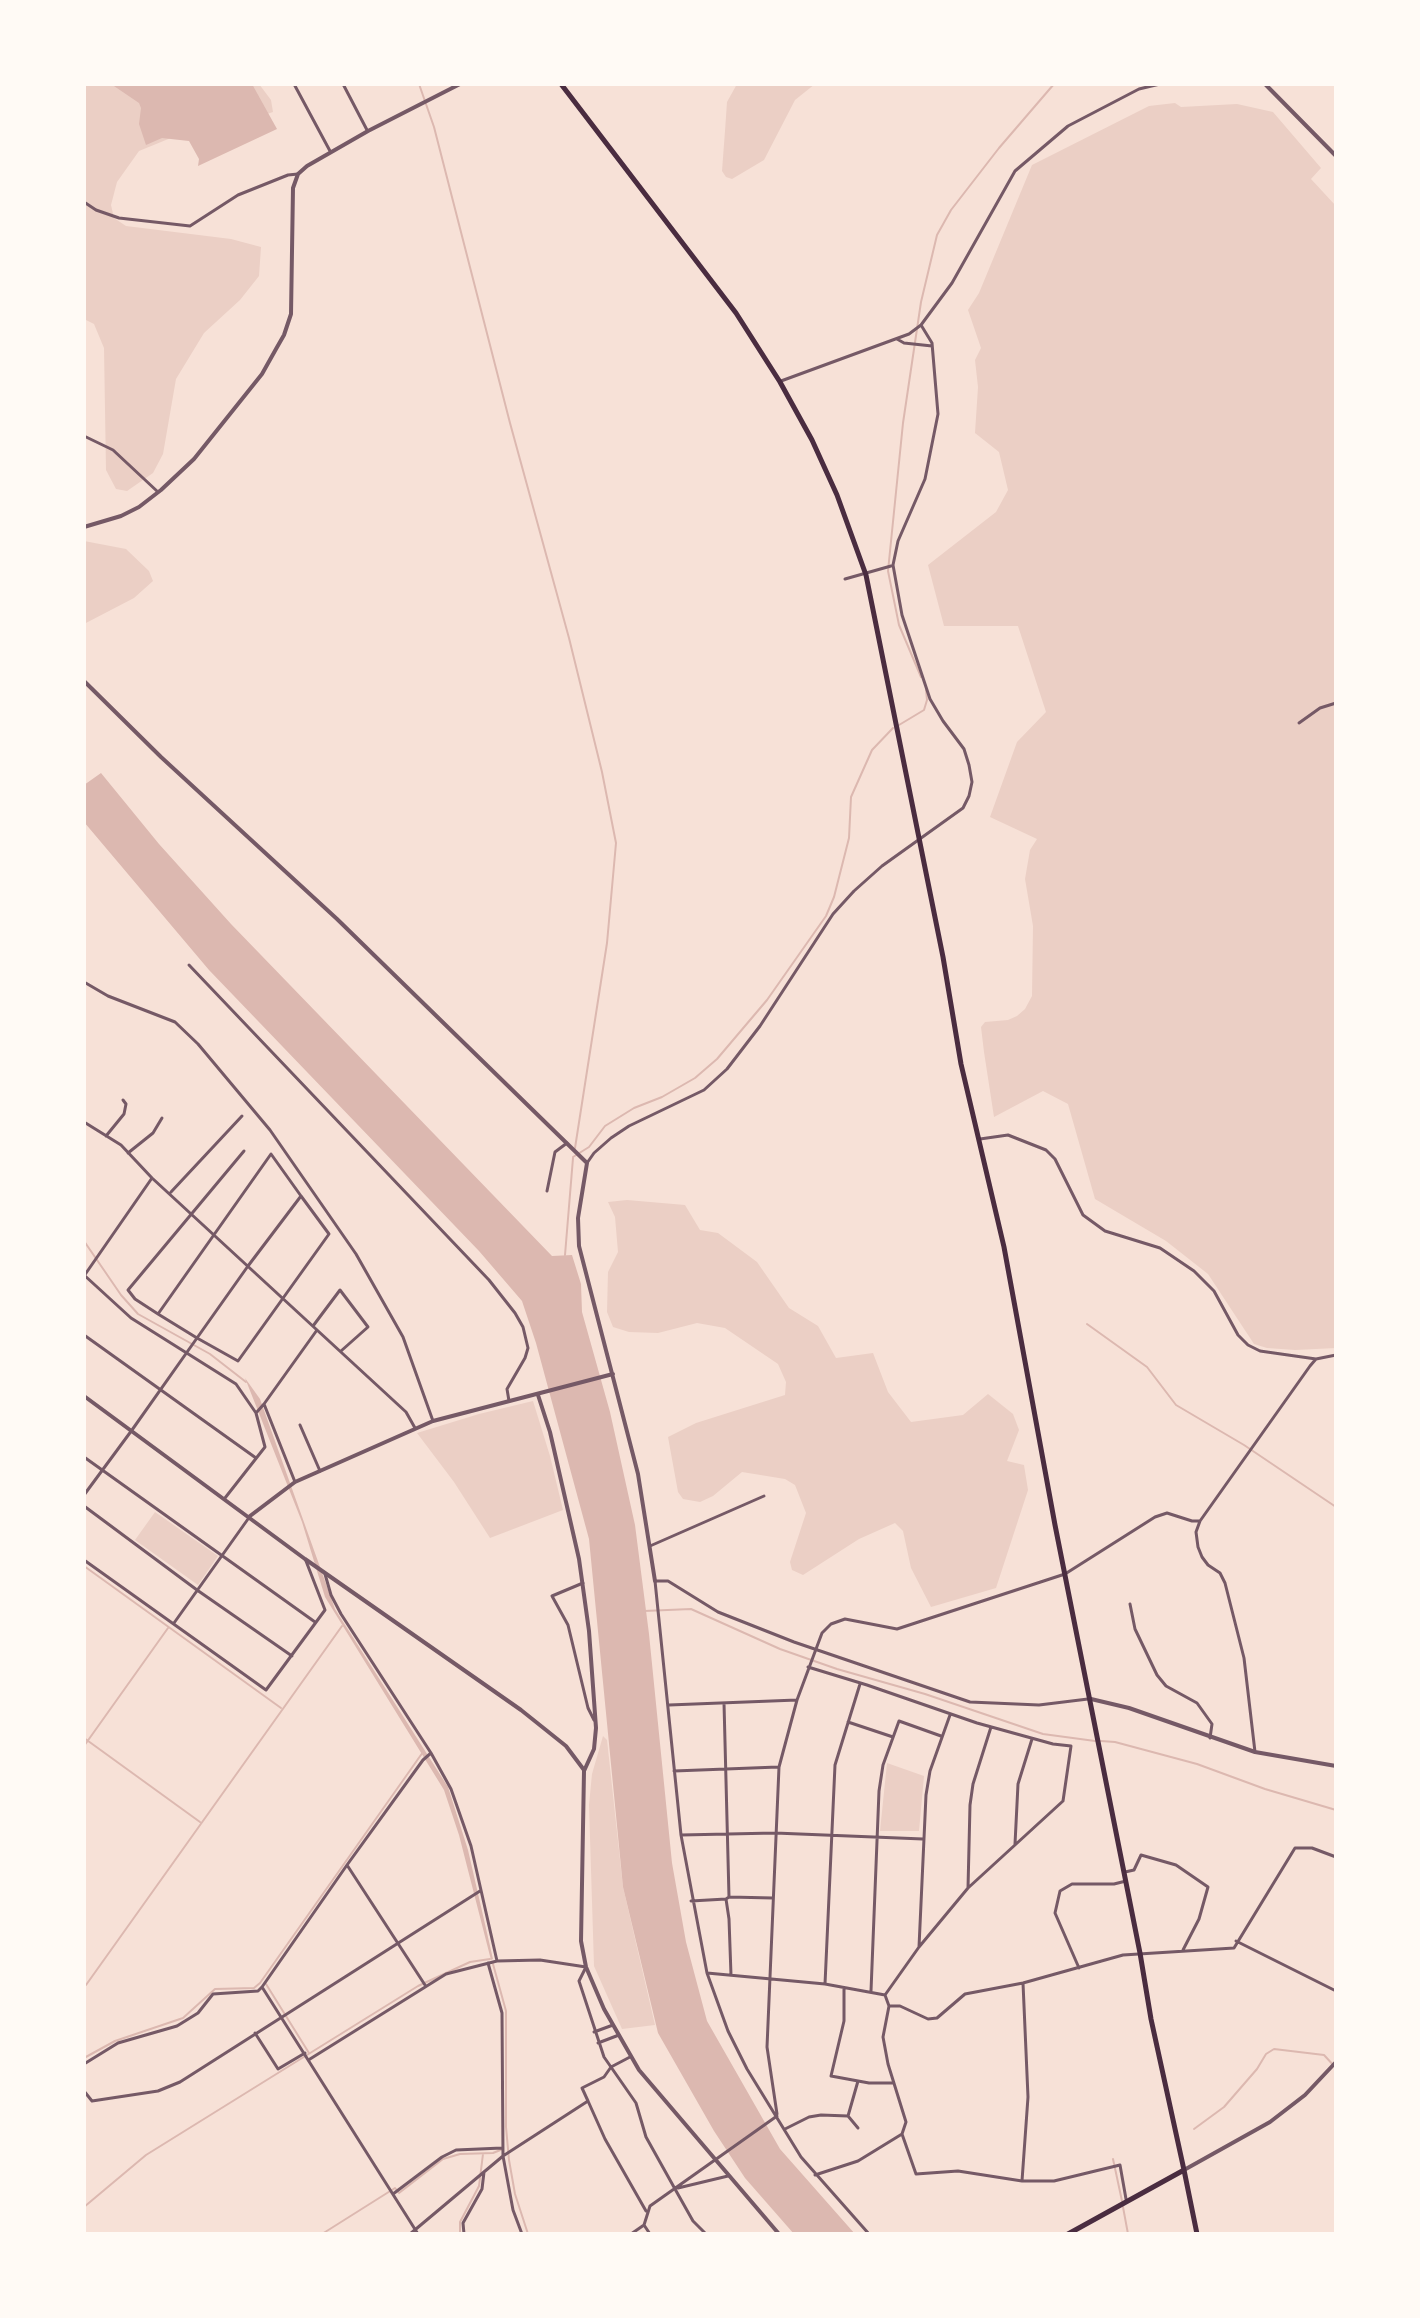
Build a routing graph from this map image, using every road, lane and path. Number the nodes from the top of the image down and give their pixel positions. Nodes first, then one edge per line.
1 (294, 84) edge
2 (343, 84) edge
3 (460, 84) edge
4 (561, 84) edge
5 (1160, 84) edge
6 (1265, 84) edge
7 (368, 131) junction
8 (330, 153) junction
9 (1336, 156) edge
10 (298, 174) junction
11 (84, 202) edge
12 (921, 325) junction
13 (897, 339) junction
14 (932, 346) junction
15 (780, 382) junction
16 (84, 436) edge
17 (158, 492) junction
18 (84, 527) edge
19 (893, 565) junction
20 (866, 575) junction
21 (845, 579) dead end
22 (84, 681) edge
23 (1336, 703) edge
24 (1299, 723) dead end
25 (920, 839) junction
26 (189, 965) dead end
27 (84, 982) edge
28 (123, 1100) dead end
29 (242, 1116) dead end
30 (162, 1118) dead end
31 (84, 1122) edge
32 (106, 1136) junction
33 (980, 1139) junction
34 (567, 1143) junction
35 (244, 1151) dead end
36 (128, 1153) junction
37 (587, 1163) junction
38 (152, 1178) junction
39 (547, 1191) dead end
40 (169, 1194) junction
41 (301, 1196) junction
42 (190, 1213) junction
43 (214, 1235) junction
44 (248, 1266) junction
45 (84, 1276) edge
46 (283, 1298) junction
47 (158, 1314) junction
48 (315, 1328) junction
49 (84, 1335) edge
50 (197, 1338) junction
51 (187, 1352) junction
52 (340, 1352) junction
53 (1336, 1355) edge
54 (1316, 1359) junction
55 (613, 1374) junction
56 (160, 1389) junction
57 (538, 1395) junction
58 (84, 1396) edge
59 (509, 1401) junction
60 (264, 1404) junction
61 (256, 1413) junction
62 (433, 1421) junction
63 (300, 1425) dead end
64 (415, 1429) junction
65 (132, 1430) junction
66 (84, 1457) edge
67 (256, 1458) junction
68 (103, 1470) junction
69 (320, 1471) junction
70 (295, 1482) junction
71 (84, 1495) edge
72 (764, 1496) dead end
73 (225, 1498) junction
74 (84, 1506) edge
75 (250, 1517) junction
76 (1200, 1521) junction
77 (649, 1547) junction
78 (222, 1556) junction
79 (305, 1559) junction
80 (84, 1560) edge
81 (323, 1570) junction
82 (1065, 1574) junction
83 (655, 1581) junction
84 (583, 1583) junction
85 (197, 1590) junction
86 (1130, 1604) dead end
87 (174, 1623) junction
88 (316, 1623) junction
89 (816, 1648) junction
90 (293, 1656) junction
91 (808, 1667) junction
92 (860, 1684) junction
93 (1091, 1699) junction
94 (797, 1700) junction
95 (724, 1703) junction
96 (668, 1705) junction
97 (950, 1715) junction
98 (848, 1722) junction
99 (595, 1723) junction
100 (991, 1726) junction
101 (941, 1736) junction
102 (893, 1737) junction
103 (1210, 1738) junction
104 (1032, 1739) junction
105 (1255, 1752) junction
106 (431, 1753) junction
107 (1336, 1766) edge
108 (779, 1767) junction
109 (726, 1768) junction
110 (584, 1771) junction
111 (674, 1771) junction
112 (775, 1833) junction
113 (727, 1834) junction
114 (681, 1835) junction
115 (831, 1835) junction
116 (878, 1838) junction
117 (923, 1839) junction
118 (1015, 1844) junction
119 (1336, 1857) edge
120 (347, 1865) junction
121 (1124, 1873) junction
122 (1126, 1881) junction
123 (968, 1888) junction
124 (480, 1891) junction
125 (727, 1898) junction
126 (773, 1898) junction
127 (691, 1901) junction
128 (1236, 1941) junction
129 (398, 1944) junction
130 (919, 1947) junction
131 (1183, 1950) junction
132 (1140, 1953) junction
133 (497, 1961) junction
134 (488, 1963) junction
135 (586, 1967) junction
136 (1079, 1968) junction
137 (707, 1973) junction
138 (731, 1976) junction
139 (770, 1980) junction
140 (1023, 1983) junction
141 (825, 1984) junction
142 (425, 1985) junction
143 (262, 1987) junction
144 (844, 1988) junction
145 (871, 1991) junction
146 (1336, 1991) edge
147 (885, 1995) junction
148 (889, 2006) junction
149 (282, 2016) junction
150 (613, 2025) junction
151 (594, 2032) junction
152 (255, 2033) junction
153 (619, 2035) junction
154 (598, 2043) junction
155 (305, 2053) junction
156 (631, 2057) junction
157 (310, 2059) junction
158 (1336, 2062) edge
159 (84, 2064) edge
160 (611, 2067) junction
161 (858, 2081) junction
162 (893, 2083) junction
163 (84, 2091) edge
164 (588, 2101) junction
165 (848, 2116) junction
166 (775, 2118) junction
167 (858, 2128) dead end
168 (785, 2129) junction
169 (902, 2134) junction
170 (502, 2148) junction
171 (503, 2156) junction
172 (714, 2161) junction
173 (1184, 2170) junction
174 (484, 2172) junction
175 (815, 2175) junction
176 (728, 2176) junction
177 (1022, 2181) junction
178 (675, 2189) junction
179 (393, 2194) junction
180 (1126, 2200) junction
181 (647, 2211) junction
182 (644, 2225) junction
183 (417, 2232) edge
184 (410, 2234) edge
185 (464, 2234) edge
186 (522, 2234) edge
187 (631, 2234) edge
188 (650, 2234) edge
189 (706, 2234) edge
190 (779, 2234) edge
191 (869, 2234) edge
192 (1068, 2234) edge
193 (1197, 2234) edge

1 - 8 street
2 - 7 street
3 - 7 street
4 - 15 main road
5 - 12 street
6 - 9 street
7 - 8 street
8 - 10 street
10 - 11 street
10 - 17 street
12 - 13 street
12 - 14 street
13 - 14 street
13 - 15 street
14 - 19 street
15 - 20 main road
16 - 17 street
17 - 18 street
19 - 20 street
19 - 25 street
20 - 21 street
20 - 25 main road
22 - 34 street
23 - 24 street
25 - 33 main road
25 - 37 street
26 - 59 street
27 - 62 street
28 - 32 street
29 - 40 street
30 - 36 street
31 - 32 street
32 - 36 street
33 - 54 street
33 - 82 main road
34 - 37 street
34 - 39 street
35 - 42 street
36 - 38 street
37 - 55 street
38 - 40 street
38 - 45 street
40 - 42 street
41 - 43 street
41 - 44 street
41 - 46 street
42 - 43 street
42 - 47 street
43 - 44 street
43 - 47 street
44 - 46 street
44 - 50 street
45 - 51 street
46 - 48 street
46 - 50 street
47 - 50 street
48 - 52 street
48 - 52 street
48 - 60 street
49 - 56 street
50 - 51 street
51 - 56 street
51 - 61 street
52 - 64 street
53 - 54 street
54 - 76 street
55 - 57 street
55 - 77 street
56 - 65 street
56 - 67 street
57 - 59 street
57 - 84 street
58 - 65 street
59 - 62 street
60 - 61 street
60 - 70 street
61 - 67 street
62 - 64 street
63 - 69 street
64 - 69 street
65 - 68 street
65 - 73 street
66 - 68 street
67 - 73 street
68 - 71 street
68 - 78 street
69 - 70 street
70 - 75 street
72 - 77 street
73 - 75 street
74 - 85 street
75 - 78 street
75 - 79 street
76 - 82 street
76 - 105 street
77 - 83 street
78 - 85 street
78 - 88 street
79 - 81 street
79 - 88 street
80 - 87 street
81 - 106 street
81 - 110 street
82 - 89 street
82 - 93 main road
83 - 89 street
83 - 96 street
84 - 99 street
84 - 99 street
85 - 87 street
85 - 90 street
86 - 103 street
87 - 90 street
88 - 90 street
89 - 91 street
89 - 93 street
91 - 92 street
91 - 94 street
92 - 97 street
92 - 98 street
93 - 103 street
93 - 121 main road
94 - 95 street
94 - 108 street
95 - 96 street
95 - 109 street
96 - 111 street
97 - 100 street
97 - 101 street
98 - 102 street
98 - 115 street
99 - 110 street
100 - 104 street
100 - 123 street
101 - 102 street
101 - 117 street
102 - 116 street
103 - 105 street
104 - 118 street
104 - 118 street
105 - 107 street
106 - 120 street
106 - 124 street
108 - 109 street
108 - 112 street
109 - 111 street
109 - 113 street
110 - 135 street
111 - 114 street
112 - 113 street
112 - 115 street
112 - 126 street
113 - 114 street
113 - 125 street
114 - 127 street
115 - 116 street
115 - 141 street
116 - 117 street
116 - 145 street
117 - 130 street
118 - 123 street
119 - 128 street
120 - 129 street
120 - 143 street
121 - 122 main road
121 - 131 street
122 - 132 main road
122 - 136 street
123 - 130 street
124 - 129 street
124 - 133 street
125 - 126 street
125 - 127 street
125 - 138 street
126 - 139 street
127 - 137 street
128 - 131 street
128 - 146 street
129 - 142 street
129 - 149 street
130 - 147 street
131 - 132 street
132 - 136 street
132 - 173 main road
133 - 134 street
133 - 135 street
134 - 142 street
134 - 170 street
135 - 150 street
135 - 151 street
136 - 140 street
137 - 138 street
137 - 166 street
138 - 139 street
139 - 141 street
139 - 166 street
140 - 148 street
140 - 177 street
141 - 144 street
142 - 157 street
143 - 149 street
143 - 159 street
144 - 145 street
144 - 161 street
145 - 147 street
147 - 148 street
148 - 162 street
149 - 152 street
149 - 155 street
150 - 151 street
150 - 153 street
151 - 154 street
152 - 155 street
152 - 163 street
153 - 154 street
153 - 156 street
154 - 160 street
155 - 157 street
156 - 160 street
156 - 172 street
157 - 179 street
158 - 173 street
160 - 164 street
160 - 178 street
161 - 162 street
161 - 165 street
162 - 169 street
164 - 171 street
164 - 181 street
165 - 167 street
165 - 168 street
166 - 168 street
166 - 172 street
168 - 175 street
169 - 175 street
169 - 177 street
170 - 171 street
170 - 179 street
171 - 174 street
171 - 186 street
172 - 176 street
172 - 178 street
173 - 180 main road
173 - 193 main road
174 - 183 street
174 - 185 street
175 - 191 street
176 - 178 street
176 - 190 street
177 - 180 street
178 - 181 street
178 - 189 street
179 - 183 street
180 - 192 main road
181 - 182 street
182 - 187 street
182 - 188 street
183 - 184 street

